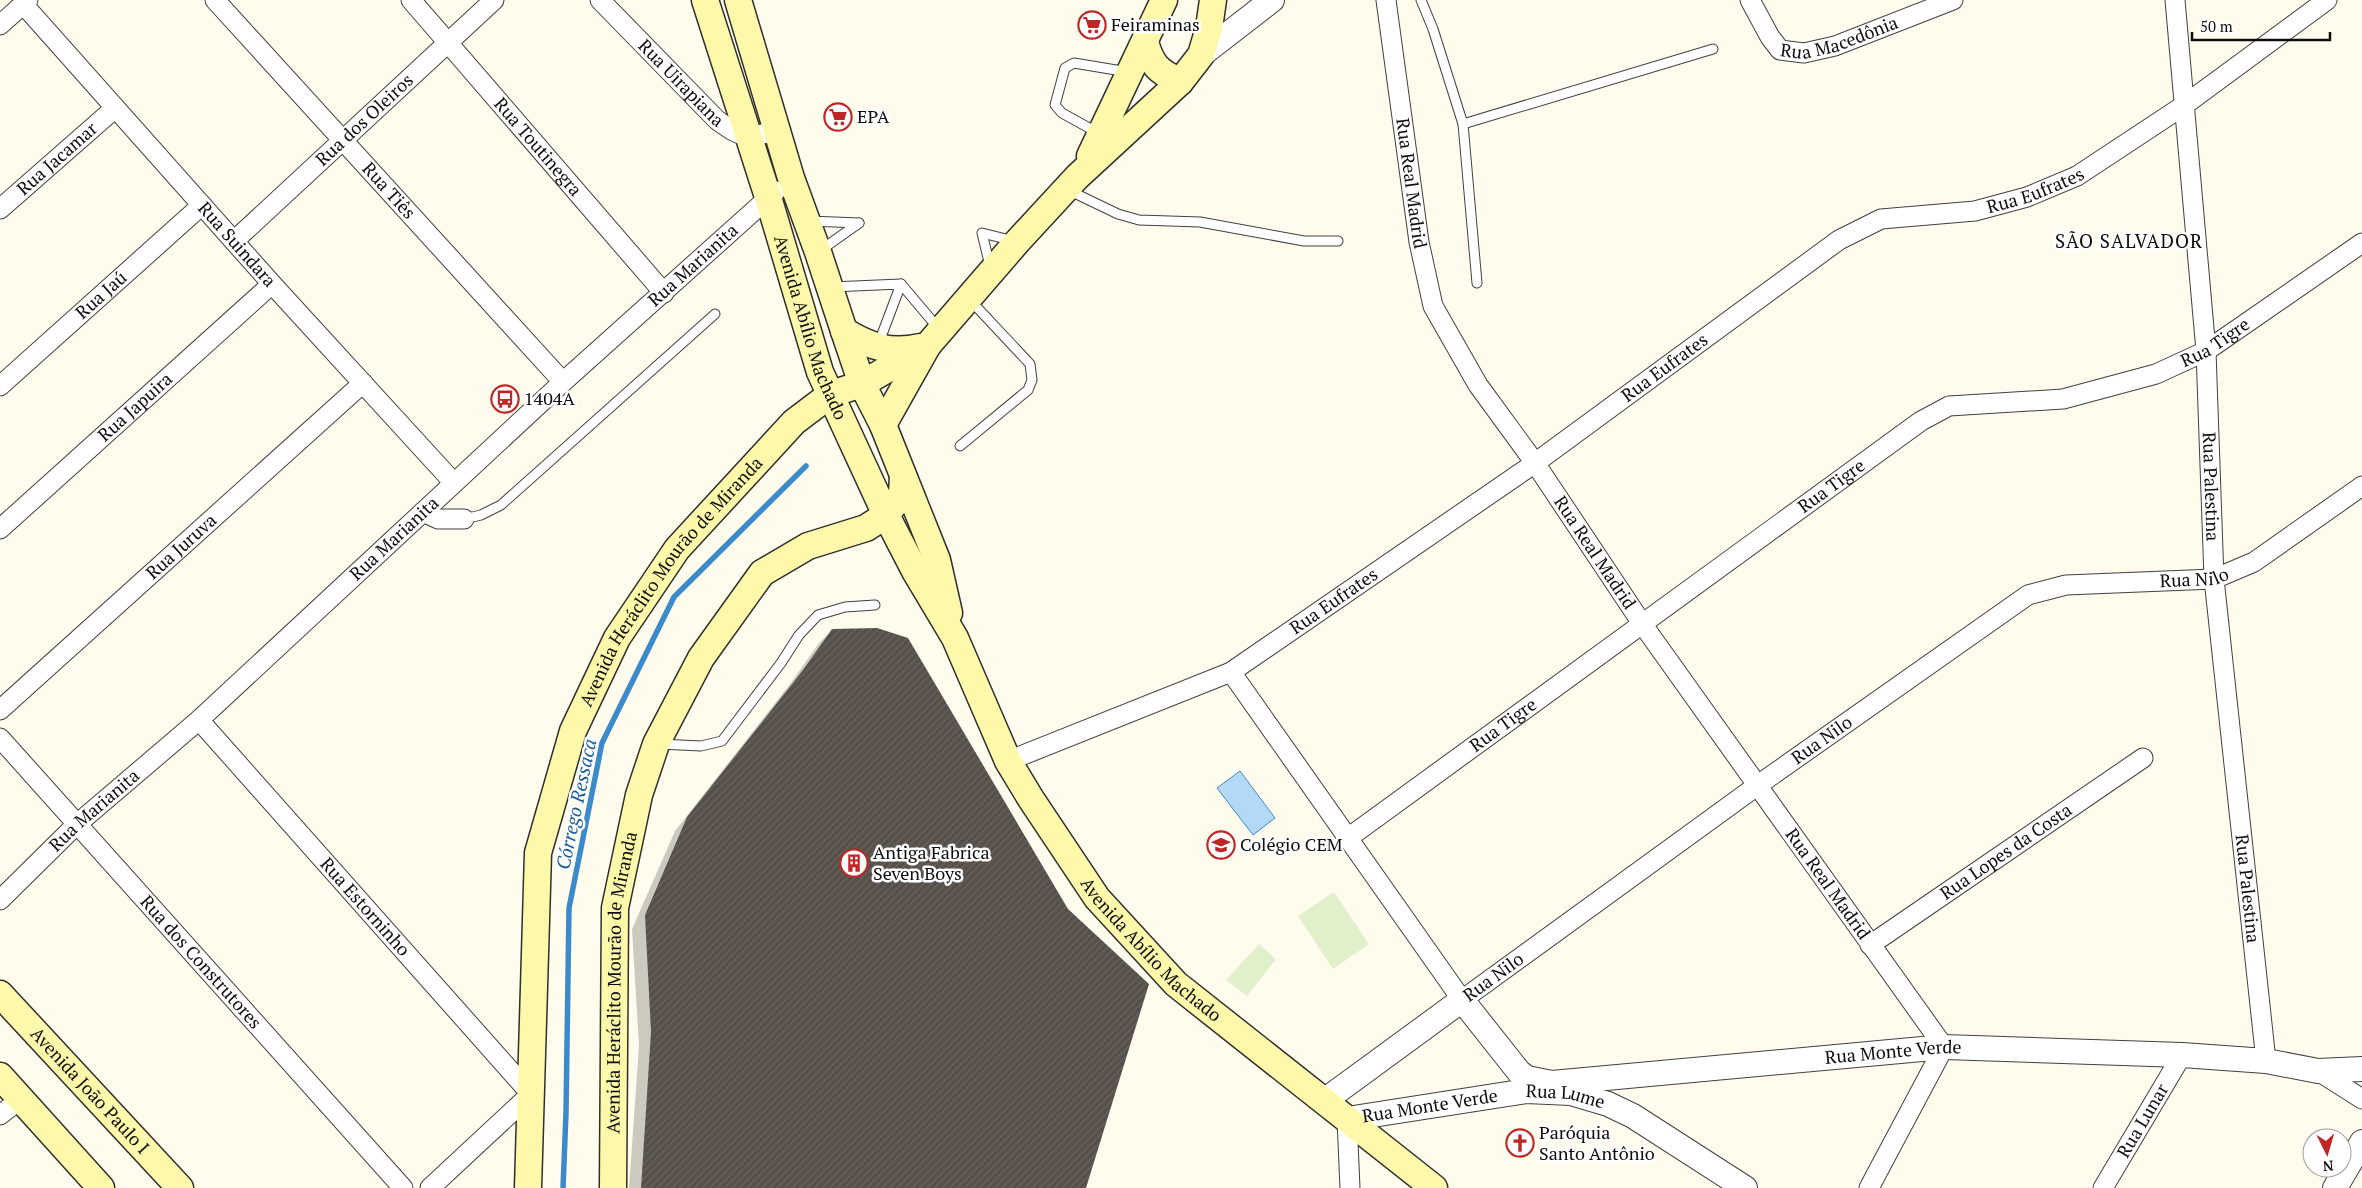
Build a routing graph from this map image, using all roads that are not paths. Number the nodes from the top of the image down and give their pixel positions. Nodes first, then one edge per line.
1 (215, 0) edge
2 (411, 0) edge
3 (494, 0) edge
4 (600, 0) edge
5 (705, 0) edge
6 (738, 0) edge
7 (1164, 0) edge
8 (1213, 0) edge
9 (1272, 0) edge
10 (1386, 0) edge
11 (1422, 0) edge
12 (1750, 0) edge
13 (1953, 0) edge
14 (2175, 0) edge
15 (2327, 0) edge
16 (26, 2) edge
17 (0, 25) edge
18 (448, 41) junction
19 (1145, 42) junction
20 (1713, 49) dead end
21 (1200, 55) junction
22 (1130, 72) junction
23 (1180, 82) junction
24 (2183, 106) junction
25 (114, 109) junction
26 (1463, 124) junction
27 (776, 131) junction
28 (1102, 135) junction
29 (749, 137) junction
30 (342, 139) junction
31 (791, 178) junction
32 (1074, 181) junction
33 (768, 198) junction
34 (202, 205) junction
35 (0, 209) edge
36 (807, 221) junction
37 (1338, 241) dead end
38 (234, 242) junction
39 (2362, 243) edge
40 (818, 252) junction
41 (1477, 283) dead end
42 (272, 284) junction
43 (901, 284) junction
44 (828, 287) junction
45 (664, 293) junction
46 (969, 298) junction
47 (715, 314) dead end
48 (844, 332) junction
49 (934, 338) junction
50 (877, 348) junction
51 (2206, 351) junction
52 (563, 382) junction
53 (363, 383) junction
54 (826, 383) junction
55 (862, 384) junction
56 (0, 386) edge
57 (883, 425) junction
58 (960, 446) dead end
59 (1534, 463) junction
60 (903, 476) junction
61 (454, 483) junction
62 (2362, 486) edge
63 (423, 512) junction
64 (886, 515) junction
65 (464, 519) joint
66 (0, 529) edge
67 (2214, 579) junction
68 (874, 605) dead end
69 (1643, 625) junction
70 (955, 638) junction
71 (1232, 672) junction
72 (0, 710) edge
73 (198, 720) junction
74 (0, 738) edge
75 (656, 744) junction
76 (2143, 758) dead end
77 (1008, 761) junction
78 (1758, 785) junction
79 (76, 825) junction
80 (1348, 838) junction
81 (0, 900) edge
82 (1870, 945) junction
83 (0, 994) edge
84 (1462, 1000) junction
85 (1944, 1047) junction
86 (2182, 1055) junction
87 (2266, 1061) junction
88 (2362, 1069) edge
89 (2318, 1071) junction
90 (0, 1076) edge
91 (531, 1094) junction
92 (1512, 1094) joint
93 (22, 1098) junction
94 (2362, 1099) edge
95 (1324, 1101) junction
96 (0, 1116) edge
97 (1347, 1119) junction
98 (2362, 1142) edge
99 (102, 1188) edge
100 (180, 1188) edge
101 (403, 1188) edge
102 (430, 1188) edge
103 (528, 1188) edge
104 (613, 1188) edge
105 (1350, 1188) edge
106 (1434, 1188) edge
107 (1745, 1188) edge
108 (1869, 1188) edge
109 (2103, 1188) edge
110 (2335, 1188) edge

1 - 30 street, Rua Tiês
2 - 18 street, Rua Toutinegra
3 - 18 street, Rua dos Oleiros
4 - 29 street, Rua Uirapiana
5 - 29 main road, Avenida Abílio Machado
6 - 27 main road, Avenida Abílio Machado
7 - 19 main road
8 - 21 main road
9 - 21 street
10 - 59 street, Rua Real Madrid
11 - 26 lane
12 - 13 street, Rua Macedônia
14 - 24 street, Rua Palestina
15 - 24 street, Rua Eufrates
16 - 17 street
16 - 25 street, Rua Suindara
18 - 30 street, Rua dos Oleiros
18 - 45 street, Rua Toutinegra
19 - 22 main road
19 - 23 main road
20 - 26 lane
21 - 23 main road
22 - 28 main road
22 - 28 lane
23 - 32 main road
24 - 51 street, Rua Palestina
24 - 59 street, Rua Eufrates
25 - 34 street, Rua Suindara
25 - 35 street, Rua Jacamar
26 - 41 lane
27 - 29 street
27 - 31 main road, Avenida Abílio Machado
28 - 32 main road
29 - 33 main road, Avenida Abílio Machado
30 - 38 street, Rua dos Oleiros
30 - 52 street, Rua Tiês
31 - 33 street, Rua Marianita
31 - 36 main road, Avenida Abílio Machado
32 - 37 lane
32 - 46 main road
33 - 45 street, Rua Marianita
33 - 54 main road, Avenida Abílio Machado
34 - 38 street, Rua Suindara
34 - 56 street, Rua Jaú
36 - 40 main road, Avenida Abílio Machado
36 - 40 lane
38 - 42 street, Rua Suindara
39 - 51 street, Rua Tigre
40 - 44 main road, Avenida Abílio Machado
42 - 53 street, Rua Suindara
42 - 66 street, Rua Japuira
43 - 44 lane
43 - 49 lane
43 - 50 lane
44 - 48 main road, Avenida Abílio Machado
45 - 52 street, Rua Marianita
46 - 49 main road
46 - 58 lane
47 - 65 lane
48 - 50 main road
48 - 55 main road, Avenida Abílio Machado
49 - 50 main road
49 - 55 main road, Avenida Heráclito Mourão de Miranda
49 - 57 main road
51 - 67 street, Rua Palestina
51 - 69 street, Rua Tigre
52 - 61 street, Rua Marianita
53 - 61 street, Rua Suindara
53 - 72 street, Rua Juruva
54 - 55 main road, Avenida Heráclito Mourão de Miranda
54 - 64 main road, Avenida Abílio Machado
54 - 91 main road, Avenida Heráclito Mourão de Miranda
55 - 57 main road, Avenida Abílio Machado
57 - 60 main road, Avenida Abílio Machado
59 - 69 street, Rua Real Madrid
59 - 71 street, Rua Eufrates
60 - 64 main road, Avenida Heráclito Mourão de Miranda
60 - 70 main road, Avenida Abílio Machado
61 - 63 street, Rua Marianita
62 - 67 street, Rua Nilo
63 - 65 street
63 - 73 street, Rua Marianita
64 - 70 main road, Avenida Abílio Machado
64 - 75 main road, Avenida Heráclito Mourão de Miranda
67 - 78 street, Rua Nilo
67 - 87 street, Rua Palestina
68 - 75 lane
69 - 78 street, Rua Real Madrid
69 - 80 street, Rua Tigre
70 - 77 main road, Avenida Abílio Machado
71 - 77 street, Rua Eufrates
71 - 80 street
73 - 79 street, Rua Marianita
73 - 91 street, Rua Estorninho
74 - 79 street, Rua dos Construtores
75 - 104 main road, Avenida Heráclito Mourão de Miranda
76 - 82 street, Rua Lopes da Costa
77 - 95 main road, Avenida Abílio Machado
78 - 82 street, Rua Real Madrid
78 - 84 street, Rua Nilo
79 - 81 street, Rua Marianita
79 - 101 street, Rua dos Construtores
80 - 84 street
82 - 85 street, Rua Real Madrid
83 - 100 main road, Avenida João Paulo I
84 - 85 street, Rua Monte Verde
84 - 95 street, Rua Nilo
85 - 86 street, Rua Monte Verde
85 - 108 street
86 - 87 street, Rua Monte Verde
86 - 109 street, Rua Lunar
87 - 89 street, Rua Monte Verde
88 - 89 street, Rua Monte Verde
89 - 94 street
90 - 93 main road
91 - 102 street
91 - 103 main road, Avenida Heráclito Mourão de Miranda
92 - 97 street, Rua Monte Verde
92 - 107 street, Rua Lume
93 - 96 street
93 - 99 main road
95 - 97 main road, Avenida Abílio Machado
97 - 105 street
97 - 106 main road, Avenida Abílio Machado
98 - 110 street

